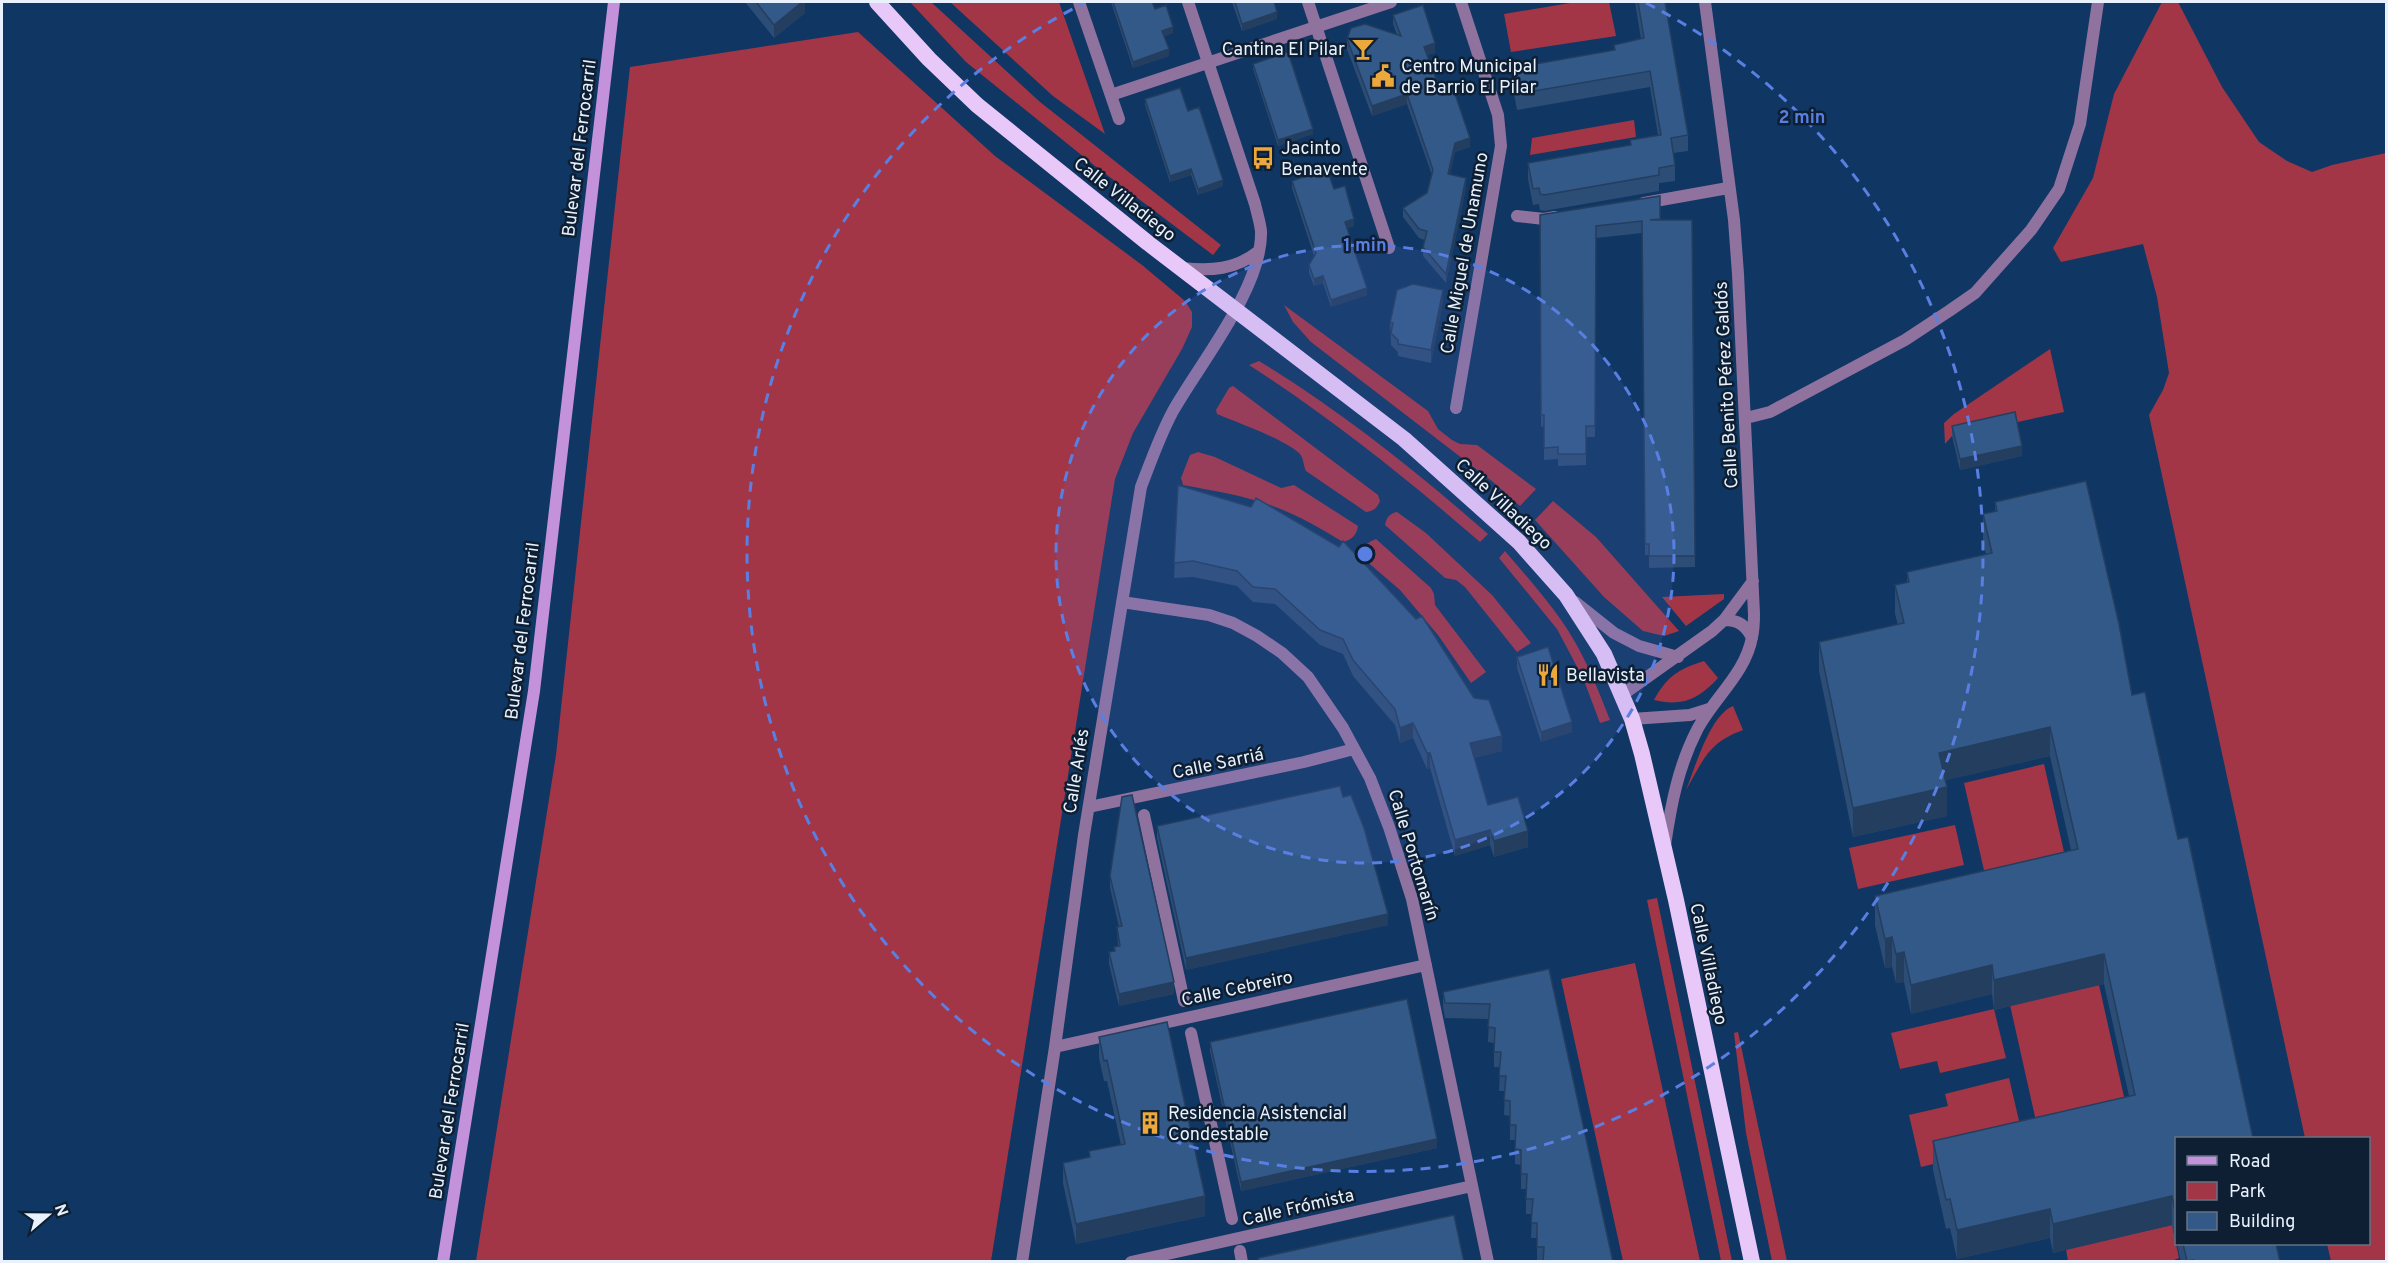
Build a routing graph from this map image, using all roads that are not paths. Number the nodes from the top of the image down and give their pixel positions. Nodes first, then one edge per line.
1 (614, 2) edge
2 (877, 2) edge
3 (1079, 2) edge
4 (1188, 2) edge
5 (1308, 2) edge
6 (1391, 2) edge
7 (1461, 2) edge
8 (1705, 2) edge
9 (2098, 2) edge
10 (1316, 26) junction
11 (1208, 63) junction
12 (1110, 95) junction
13 (1119, 119) dead end
14 (1728, 188) junction
15 (1635, 204) edge
16 (1517, 216) dead end
17 (1566, 216) edge
18 (1389, 248) dead end
19 (1259, 251) junction
20 (1182, 268) junction
21 (1236, 308) junction
22 (1456, 408) dead end
23 (1746, 418) junction
24 (1753, 581) junction
25 (1566, 595) junction
26 (1122, 602) junction
27 (1724, 620) junction
28 (1752, 638) junction
29 (1678, 657) junction
30 (1622, 695) junction
31 (1709, 710) junction
32 (1632, 719) junction
33 (1354, 749) junction
34 (1089, 807) junction
35 (1144, 815) dead end
36 (1664, 852) junction
37 (1426, 965) junction
38 (1184, 1001) dead end
39 (1191, 1034) dead end
40 (1055, 1047) junction
41 (1472, 1186) junction
42 (1232, 1219) dead end
43 (443, 1262) edge
44 (1022, 1262) edge
45 (1131, 1262) edge
46 (1488, 1262) edge
47 (1752, 1262) edge

1 - 43 main road, Bulevar del Ferrocarril
2 - 20 highway, Calle Villadiego
3 - 12 street
4 - 11 street, Calle Arlés
5 - 10 street
6 - 10 street
7 - 22 street, Calle Miguel de Unamuno
8 - 14 street, Calle Benito Pérez Galdós
9 - 23 street
10 - 11 street
10 - 18 street
11 - 12 street
11 - 19 street, Calle Arlés
12 - 13 street
14 - 15 street
14 - 23 street, Calle Benito Pérez Galdós
16 - 17 street
19 - 20 street
19 - 21 street, Calle Arlés
20 - 21 highway, Calle Villadiego
21 - 25 highway, Calle Villadiego
21 - 26 street, Calle Arlés
23 - 24 street, Calle Benito Pérez Galdós
24 - 27 street
24 - 28 street, Calle Benito Pérez Galdós
25 - 29 street
25 - 30 highway, Calle Villadiego
26 - 33 street, Calle Portomarín
26 - 34 street, Calle Arlés
27 - 28 street
27 - 29 street
28 - 31 street, Calle Benito Pérez Galdós
29 - 30 street
30 - 32 highway, Calle Villadiego
31 - 32 street
31 - 36 street, Calle Benito Pérez Galdós
32 - 36 highway, Calle Villadiego
33 - 34 street, Calle Sarriá
33 - 37 street, Calle Portomarín
34 - 40 street, Calle Arlés
35 - 38 street
36 - 47 highway, Calle Villadiego
37 - 40 street, Calle Cebreiro
37 - 41 street, Calle Portomarín
39 - 42 street
40 - 44 street, Calle Arlés
41 - 45 street, Calle Frómista
41 - 46 street, Calle Portomarín

